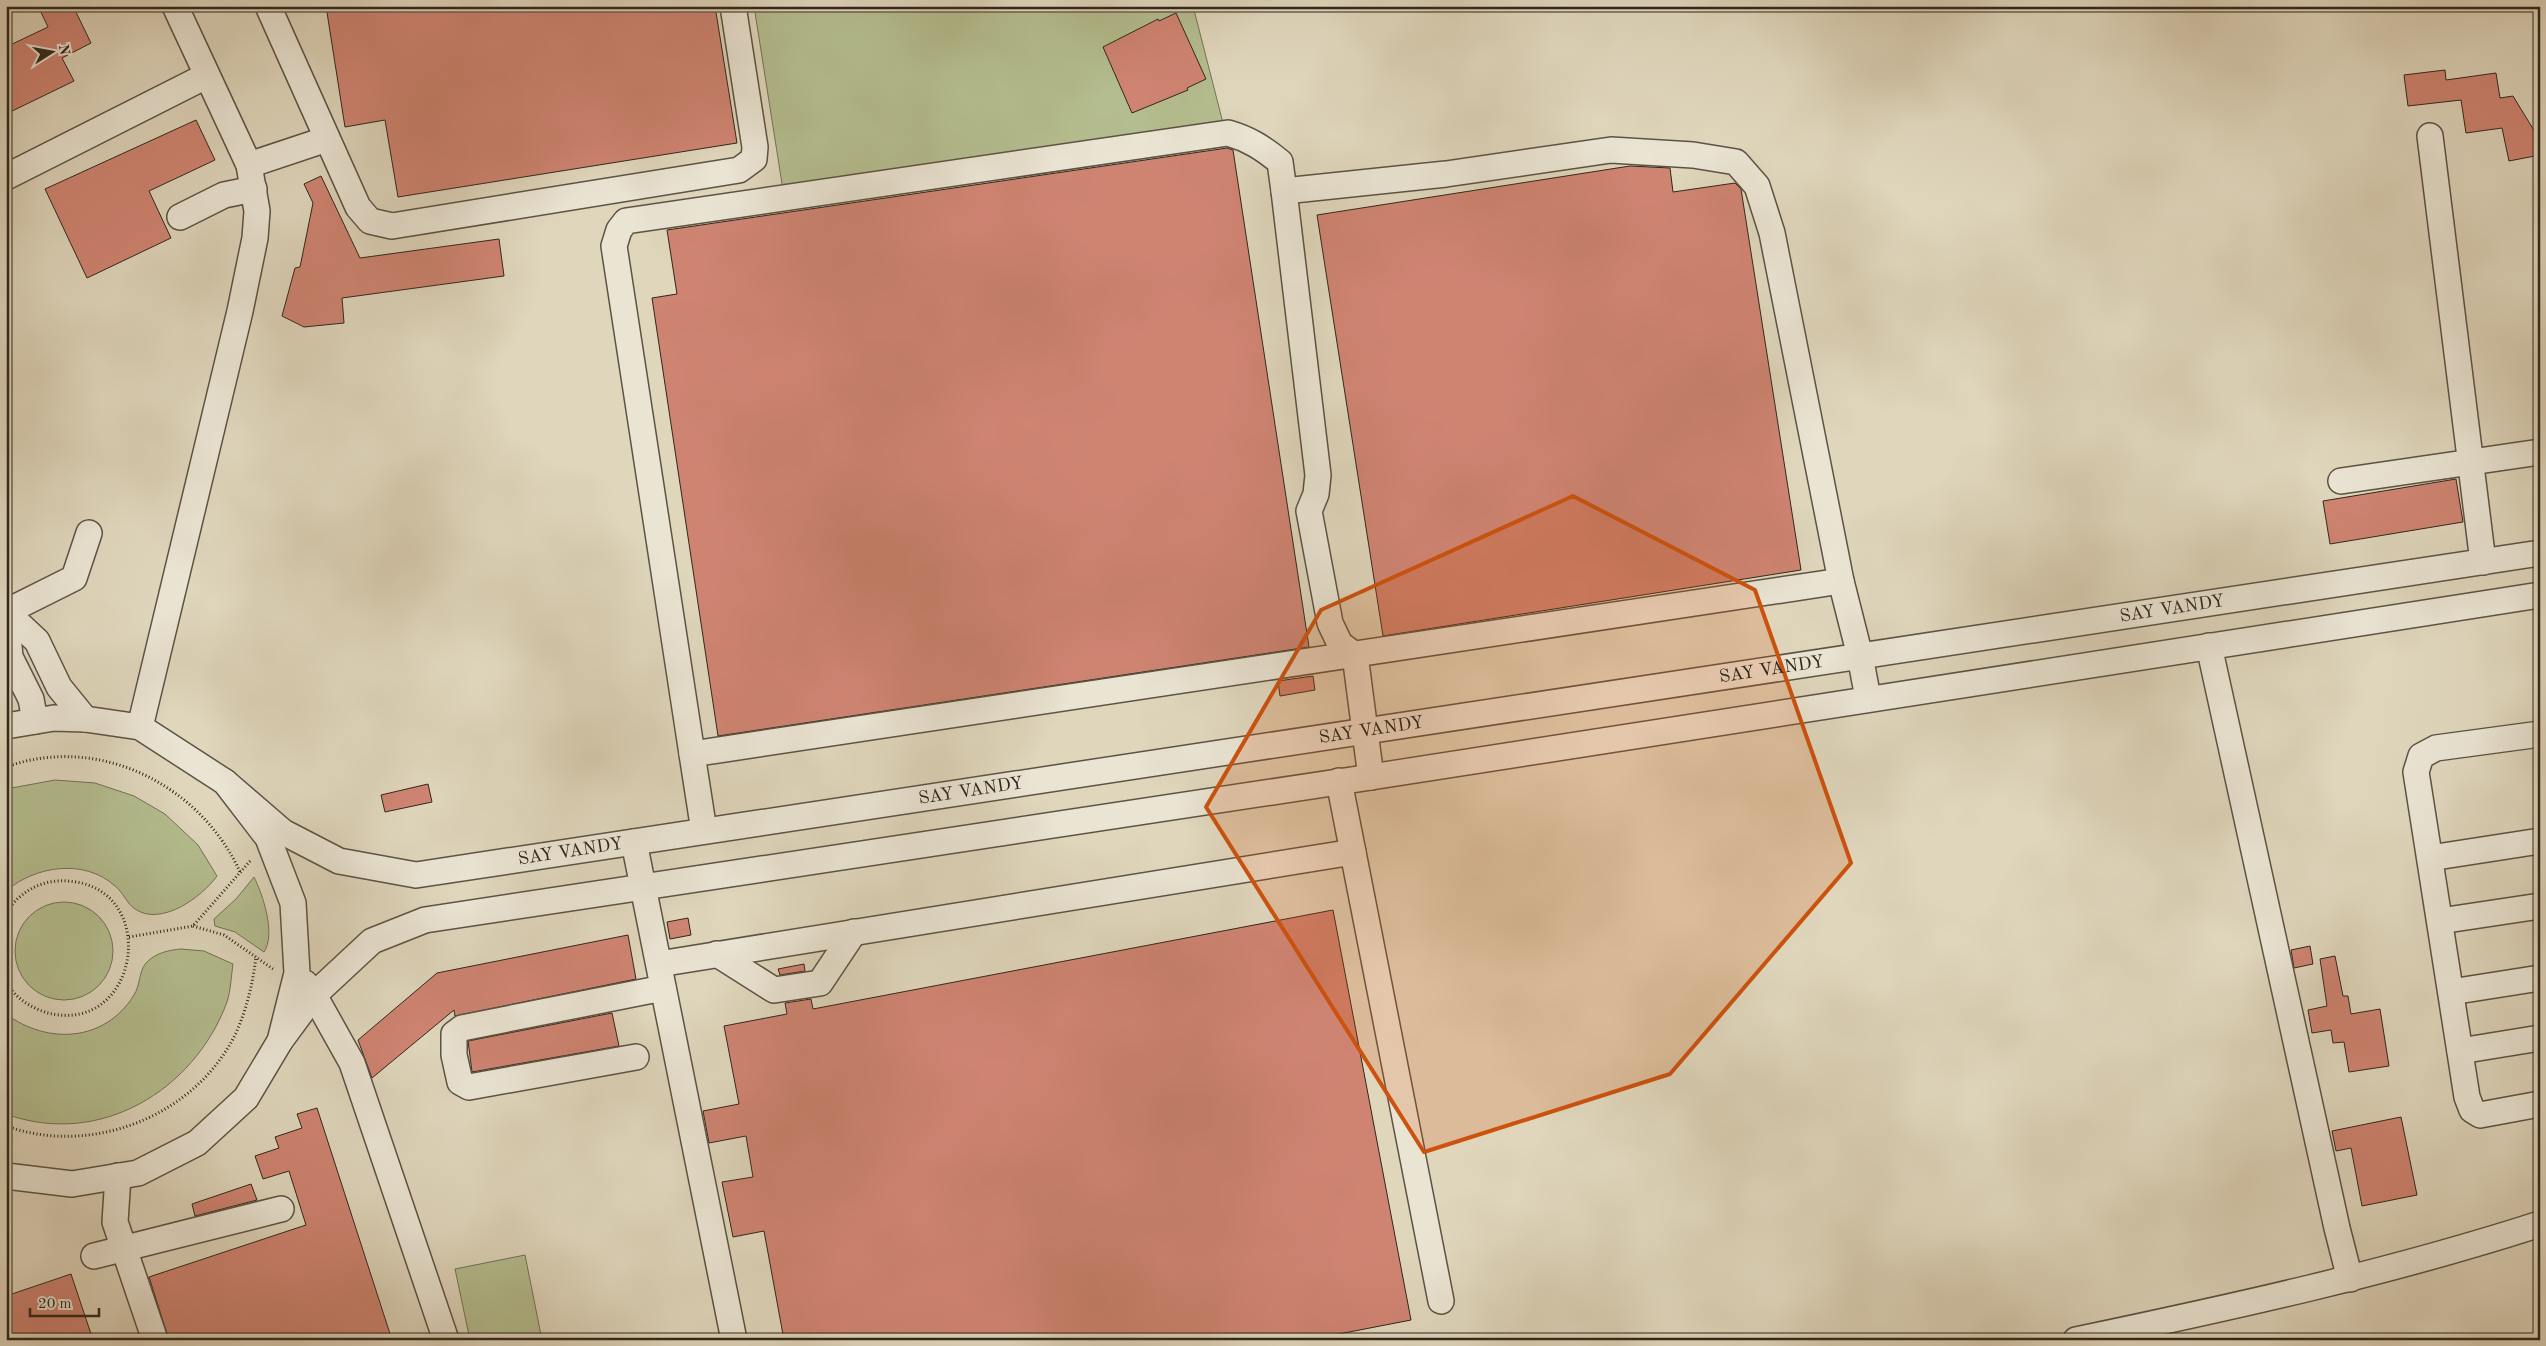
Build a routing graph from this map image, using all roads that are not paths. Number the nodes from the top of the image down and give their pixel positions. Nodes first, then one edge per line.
1 (175, 6) edge
2 (268, 6) edge
3 (733, 6) edge
4 (206, 76) junction
5 (2430, 136) dead end
6 (327, 139) junction
7 (6, 177) edge
8 (252, 177) junction
9 (1284, 191) junction
10 (180, 218) dead end
11 (2540, 452) edge
12 (2471, 462) junction
13 (2341, 481) dead end
14 (89, 533) dead end
15 (2540, 553) edge
16 (2483, 562) junction
17 (1841, 581) junction
18 (2540, 595) edge
19 (6, 613) edge
20 (2209, 646) junction
21 (1354, 655) junction
22 (1860, 656) junction
23 (1868, 698) junction
24 (84, 719) junction
25 (35, 721) junction
26 (6, 726) edge
27 (140, 727) junction
28 (1365, 730) junction
29 (2540, 734) edge
30 (692, 754) junction
31 (1371, 777) junction
32 (1339, 781) junction
33 (225, 782) junction
34 (704, 831) junction
35 (2540, 841) edge
36 (634, 842) junction
37 (1353, 852) junction
38 (2430, 858) junction
39 (642, 886) junction
40 (2540, 906) edge
41 (2440, 921) junction
42 (854, 932) junction
43 (717, 954) junction
44 (658, 964) junction
45 (2540, 978) edge
46 (301, 984) junction
47 (663, 988) junction
48 (2451, 992) junction
49 (2540, 1038) edge
50 (2460, 1051) junction
51 (636, 1057) dead end
52 (2540, 1104) edge
53 (6, 1176) edge
54 (118, 1176) junction
55 (281, 1210) dead end
56 (2540, 1224) edge
57 (124, 1247) junction
58 (94, 1256) dead end
59 (2350, 1279) junction
60 (1442, 1301) dead end
61 (155, 1340) edge
62 (446, 1340) edge
63 (734, 1340) edge
64 (2076, 1340) edge

1 - 4 street
2 - 6 street
3 - 6 street
4 - 7 street
4 - 8 street
5 - 12 street
6 - 8 street
8 - 10 street
8 - 27 street
9 - 17 street
9 - 21 street
9 - 30 street
11 - 12 street
12 - 13 street
12 - 16 street
14 - 19 street
15 - 16 street, SAY VANDY
16 - 22 street, SAY VANDY
17 - 21 street
17 - 22 street
18 - 20 street
19 - 24 street
19 - 25 street
20 - 23 street
20 - 59 street
21 - 28 street
21 - 30 street
22 - 23 street
22 - 28 street, SAY VANDY
23 - 31 street
24 - 25 street
24 - 27 street
25 - 26 street
27 - 33 street
28 - 31 street
28 - 34 street, SAY VANDY
29 - 38 street
30 - 34 street
31 - 32 street
32 - 37 street
32 - 39 street
33 - 36 street, SAY VANDY
33 - 46 street
34 - 36 street, SAY VANDY
35 - 38 street
36 - 39 street
37 - 42 street
37 - 60 street
38 - 41 street
39 - 44 street
39 - 46 street
40 - 41 street
41 - 48 street
42 - 43 street
42 - 43 street
43 - 44 street
44 - 47 street
45 - 48 street
46 - 54 street
46 - 62 street
47 - 51 street
47 - 63 street
48 - 50 street
49 - 50 street
50 - 52 street
53 - 54 street
54 - 57 street
55 - 57 street
56 - 59 street
57 - 58 street
57 - 61 street
59 - 64 street

